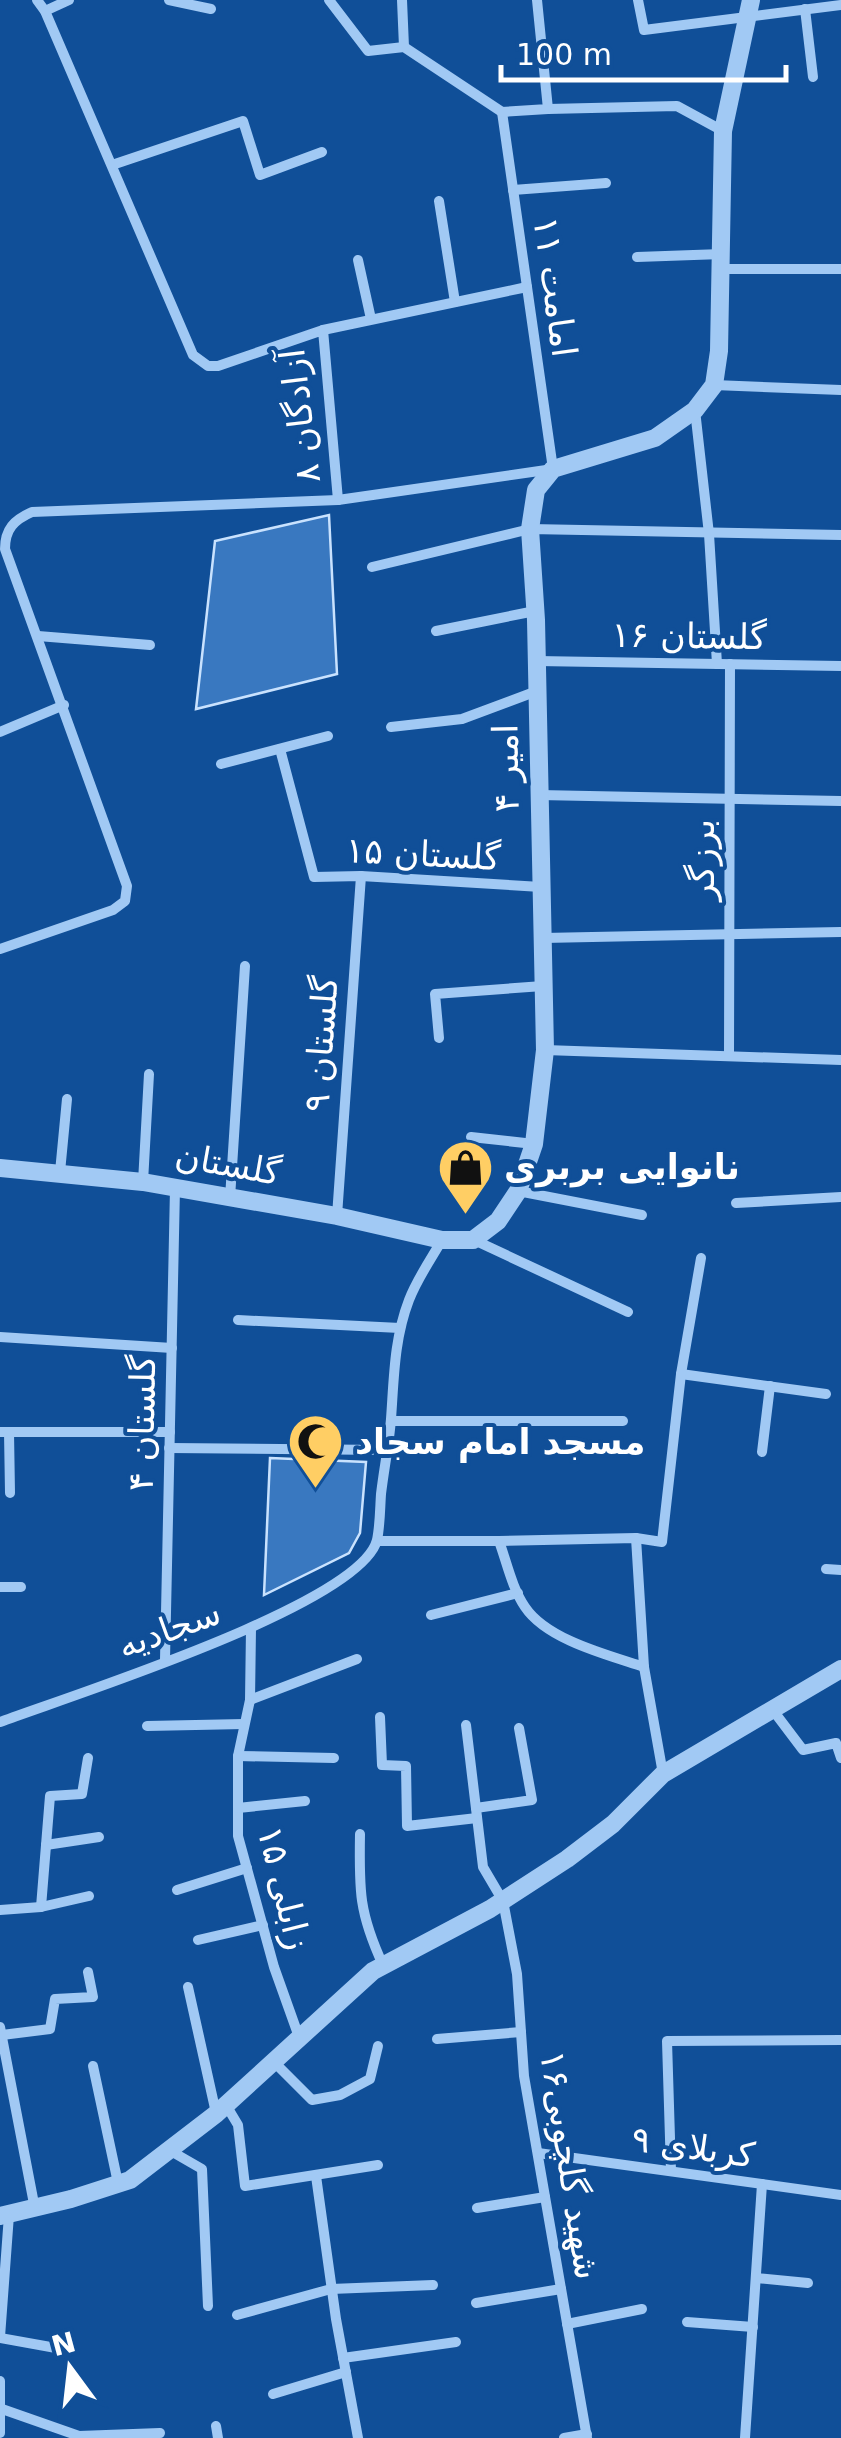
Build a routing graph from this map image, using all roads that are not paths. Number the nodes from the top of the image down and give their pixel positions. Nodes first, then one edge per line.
1 (37, 0) edge
2 (69, 0) edge
3 (168, 0) edge
4 (329, 0) edge
5 (402, 0) edge
6 (537, 0) edge
7 (638, 0) edge
8 (841, 5) edge
9 (750, 8) edge
10 (211, 9) dead end
11 (806, 9) junction
12 (45, 11) junction
13 (404, 47) junction
14 (813, 77) dead end
15 (548, 109) junction
16 (502, 112) junction
17 (723, 131) junction
18 (322, 152) dead end
19 (112, 165) junction
20 (606, 183) dead end
21 (513, 190) junction
22 (439, 201) dead end
23 (637, 257) dead end
24 (358, 260) dead end
25 (721, 261) junction
26 (841, 269) edge
27 (527, 287) junction
28 (454, 302) junction
29 (371, 318) junction
30 (323, 330) junction
31 (714, 385) junction
32 (841, 390) edge
33 (696, 410) junction
34 (553, 469) junction
35 (338, 500) junction
36 (530, 529) junction
37 (709, 534) junction
38 (841, 535) edge
39 (372, 567) dead end
40 (535, 612) junction
41 (436, 631) dead end
42 (38, 636) junction
43 (150, 645) dead end
44 (537, 661) junction
45 (717, 664) junction
46 (730, 664) junction
47 (841, 666) edge
48 (537, 690) junction
49 (64, 705) junction
50 (390, 726) dead end
51 (0, 732) edge
52 (328, 736) dead end
53 (280, 749) junction
54 (221, 764) dead end
55 (540, 796) junction
56 (730, 799) junction
57 (841, 801) edge
58 (361, 876) junction
59 (541, 887) junction
60 (841, 932) edge
61 (729, 934) junction
62 (542, 938) junction
63 (0, 949) edge
64 (245, 966) dead end
65 (544, 986) junction
66 (440, 1038) dead end
67 (546, 1050) junction
68 (729, 1056) junction
69 (841, 1060) edge
70 (149, 1074) dead end
71 (67, 1099) dead end
72 (471, 1137) dead end
73 (534, 1144) junction
74 (0, 1168) edge
75 (60, 1172) junction
76 (143, 1182) junction
77 (175, 1188) junction
78 (518, 1191) junction
79 (841, 1197) edge
80 (230, 1198) junction
81 (736, 1203) dead end
82 (337, 1216) junction
83 (642, 1216) dead end
84 (442, 1240) junction
85 (473, 1240) junction
86 (701, 1258) dead end
87 (628, 1312) dead end
88 (238, 1320) dead end
89 (400, 1328) junction
90 (0, 1337) edge
91 (172, 1348) junction
92 (682, 1374) junction
93 (770, 1386) junction
94 (826, 1394) dead end
95 (391, 1421) junction
96 (622, 1422) dead end
97 (4, 1432) edge
98 (170, 1432) junction
99 (170, 1448) junction
100 (386, 1450) junction
101 (762, 1452) dead end
102 (10, 1492) dead end
103 (636, 1538) junction
104 (376, 1541) junction
105 (499, 1541) junction
106 (826, 1569) dead end
107 (841, 1570) edge
108 (0, 1587) edge
109 (20, 1587) dead end
110 (518, 1593) junction
111 (430, 1615) dead end
112 (251, 1628) junction
113 (357, 1659) dead end
114 (165, 1660) junction
115 (644, 1668) junction
116 (841, 1668) edge
117 (250, 1700) junction
118 (772, 1708) junction
119 (380, 1717) dead end
120 (0, 1722) edge
121 (244, 1724) junction
122 (466, 1725) dead end
123 (147, 1726) dead end
124 (519, 1728) dead end
125 (238, 1756) junction
126 (88, 1758) dead end
127 (334, 1758) dead end
128 (841, 1758) edge
129 (663, 1774) junction
130 (306, 1800) dead end
131 (238, 1808) junction
132 (477, 1813) junction
133 (360, 1834) dead end
134 (99, 1837) dead end
135 (46, 1845) junction
136 (247, 1868) junction
137 (177, 1890) dead end
138 (89, 1896) dead end
139 (502, 1900) junction
140 (41, 1908) junction
141 (0, 1910) edge
142 (263, 1924) junction
143 (198, 1940) dead end
144 (384, 1966) junction
145 (88, 1972) dead end
146 (188, 1988) dead end
147 (1, 2031) edge
148 (521, 2032) junction
149 (299, 2037) junction
150 (437, 2040) dead end
151 (841, 2040) edge
152 (378, 2046) dead end
153 (273, 2061) junction
154 (93, 2066) dead end
155 (221, 2109) junction
156 (169, 2150) junction
157 (538, 2152) junction
158 (378, 2165) dead end
159 (671, 2172) junction
160 (316, 2176) junction
161 (118, 2184) junction
162 (762, 2184) junction
163 (841, 2195) edge
164 (545, 2197) junction
165 (477, 2208) dead end
166 (35, 2209) junction
167 (4, 2215) edge
168 (756, 2278) junction
169 (808, 2283) dead end
170 (433, 2286) dead end
171 (331, 2288) junction
172 (561, 2289) junction
173 (476, 2303) dead end
174 (208, 2306) dead end
175 (642, 2309) dead end
176 (237, 2315) dead end
177 (686, 2322) dead end
178 (568, 2324) junction
179 (752, 2327) junction
180 (0, 2337) edge
181 (456, 2342) dead end
182 (56, 2348) dead end
183 (343, 2358) junction
184 (346, 2372) junction
185 (0, 2381) edge
186 (273, 2394) dead end
187 (2, 2409) edge
188 (0, 2432) edge
189 (160, 2433) dead end
190 (587, 2436) edge
191 (358, 2438) edge
192 (564, 2438) edge
193 (745, 2438) edge

1 - 12 street, آزادگان ۸
2 - 12 street
3 - 10 street
4 - 13 street
5 - 13 street
6 - 15 street
7 - 9 street
8 - 11 street
9 - 11 street
9 - 17 street
11 - 14 street
12 - 19 street, آزادگان ۸
13 - 16 street
15 - 16 street
15 - 17 street
16 - 21 street, امامت ۱۱
17 - 25 street
18 - 19 street
19 - 30 street, آزادگان ۸
20 - 21 street
21 - 27 street, امامت ۱۱
22 - 28 street
23 - 25 street
24 - 29 street
25 - 26 street
25 - 31 street
27 - 28 street
27 - 34 street, امامت ۱۱
28 - 29 street
29 - 30 street
30 - 35 street, آزادگان ۸
31 - 32 street
31 - 33 street
33 - 34 street
33 - 37 street
34 - 35 street, آزادگان ۸
34 - 36 street, امیر ۴
35 - 42 street
36 - 37 street
36 - 39 street
36 - 40 street, امیر ۴
37 - 38 street
37 - 45 street
40 - 41 street
40 - 44 street, امیر ۴
42 - 43 street
42 - 49 street
44 - 45 street, گلستان ۱۶
44 - 48 street, امیر ۴
45 - 46 street, گلستان ۱۶
46 - 47 street, گلستان ۱۶
46 - 56 street, برزگر
48 - 50 street
48 - 55 street, امیر ۴
49 - 51 street
49 - 63 street
52 - 53 street
53 - 54 street
53 - 58 street, گلستان ۱۵
55 - 56 street
55 - 59 street, امیر ۴
56 - 57 street
56 - 61 street, برزگر
58 - 59 street, گلستان ۱۵
58 - 82 street, گلستان ۹
59 - 62 street, امیر ۴
60 - 61 street
61 - 62 street
61 - 68 street, برزگر
62 - 65 street, امیر ۴
64 - 80 street
65 - 66 street
65 - 67 street, امیر ۴
67 - 68 street
67 - 73 street, امیر ۴
68 - 69 street
70 - 76 street
71 - 75 street
72 - 73 street
73 - 78 street, امیر ۴
74 - 75 street, گلستان
75 - 76 street, گلستان
76 - 77 street, گلستان
77 - 80 street, گلستان
77 - 91 street, گلستان ۴
78 - 83 street
78 - 85 street, امیر ۴
79 - 81 street
80 - 82 street, گلستان
82 - 84 street, گلستان
84 - 85 street
84 - 89 street
85 - 87 street
86 - 92 street
88 - 89 street
89 - 95 street
90 - 91 street
91 - 98 street, گلستان ۴
92 - 93 street
92 - 103 street
93 - 94 street
93 - 101 street
95 - 96 street
95 - 100 street
97 - 98 street
97 - 102 street
98 - 99 street, گلستان ۴
99 - 100 street
99 - 114 street, گلستان ۴
100 - 104 street
103 - 105 street
103 - 115 street
104 - 105 street
104 - 112 street, سجادیه
105 - 110 street
106 - 107 street
108 - 109 street
110 - 111 street
110 - 115 street
112 - 114 street, سجادیه
112 - 117 street, زابلی ۱۵
113 - 117 street
114 - 120 street, سجادیه
115 - 129 street
116 - 118 street
117 - 121 street, زابلی ۱۵
118 - 128 street
118 - 129 street
119 - 132 street
121 - 123 street
121 - 125 street, زابلی ۱۵
122 - 132 street, شهید گلچوبی۱۶
124 - 132 street
125 - 127 street
125 - 131 street, زابلی ۱۵
126 - 135 street
129 - 139 street
130 - 131 street
131 - 136 street, زابلی ۱۵
132 - 139 street, شهید گلچوبی۱۶
133 - 144 street
134 - 135 street
135 - 140 street
136 - 137 street
136 - 142 street, زابلی ۱۵
138 - 140 street
139 - 144 street
139 - 148 street, شهید گلچوبی۱۶
140 - 141 street
142 - 143 street
142 - 149 street, زابلی ۱۵
144 - 149 street
145 - 147 street
146 - 155 street
147 - 166 street
148 - 150 street
148 - 157 street, شهید گلچوبی۱۶
149 - 153 street
151 - 159 street
152 - 153 street
153 - 155 street
154 - 161 street
155 - 156 street
155 - 160 street
156 - 161 street
156 - 174 street
157 - 159 street, کربلای ۹
157 - 164 street, شهید گلچوبی۱۶
158 - 160 street
159 - 162 street, کربلای ۹
160 - 171 street
161 - 166 street
162 - 163 street, کربلای ۹
162 - 168 street
164 - 165 street
164 - 172 street, شهید گلچوبی۱۶
166 - 167 street
167 - 180 street
168 - 169 street
168 - 179 street
170 - 171 street
171 - 176 street
171 - 183 street
172 - 173 street
172 - 178 street, شهید گلچوبی۱۶
175 - 178 street
177 - 179 street
178 - 190 street, شهید گلچوبی۱۶
179 - 193 street
180 - 182 street
181 - 183 street
183 - 184 street
184 - 186 street
184 - 191 street
185 - 187 street
187 - 188 street
187 - 189 street
190 - 192 street

